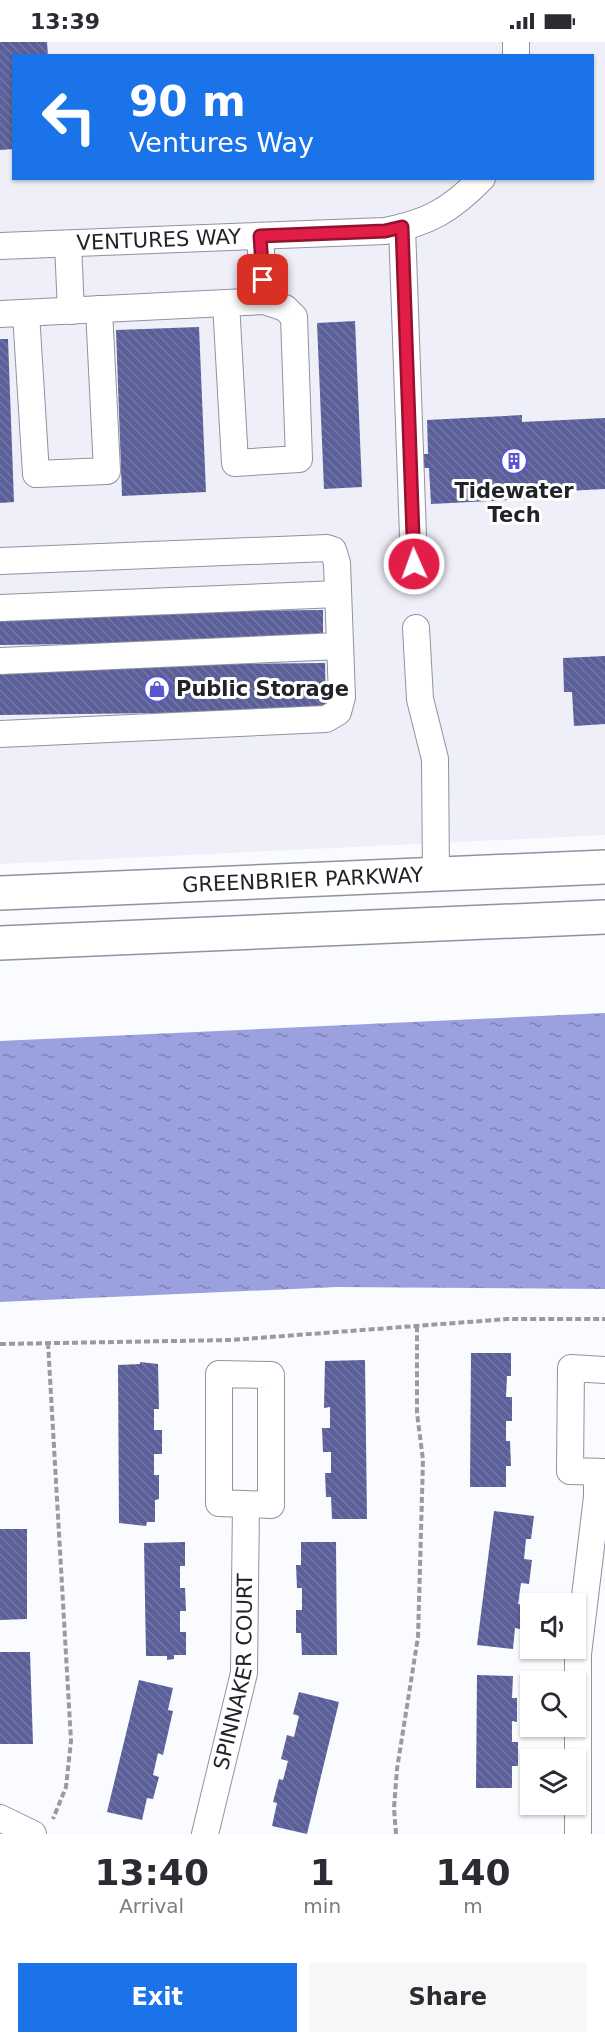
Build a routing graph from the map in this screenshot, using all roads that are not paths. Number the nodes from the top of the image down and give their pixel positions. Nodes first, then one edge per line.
1 (480, 180) edge
2 (402, 227) junction
3 (260, 236) junction
4 (68, 244) junction
5 (0, 246) edge
6 (264, 302) junction
7 (226, 303) junction
8 (99, 309) junction
9 (71, 311) junction
10 (26, 313) junction
11 (0, 314) edge
12 (0, 561) edge
13 (414, 564) dead end
14 (338, 594) junction
15 (0, 608) edge
16 (416, 628) dead end
17 (340, 646) junction
18 (0, 661) edge
19 (0, 734) edge
20 (605, 867) edge
21 (436, 874) junction
22 (0, 893) edge
23 (605, 917) edge
24 (0, 943) edge
25 (605, 1370) edge
26 (601, 1472) edge
27 (246, 1505) junction
28 (0, 1818) edge
29 (42, 1829) edge
30 (206, 1834) edge
31 (578, 1834) edge

1 - 2 street, VENTURES WAY
2 - 3 street, VENTURES WAY
2 - 13 street
3 - 4 street, VENTURES WAY
3 - 6 street
4 - 5 street, VENTURES WAY
4 - 9 street
6 - 7 street
6 - 7 street
7 - 8 street
8 - 9 street
8 - 10 street
9 - 10 street
10 - 11 street
12 - 14 street
14 - 15 street
14 - 17 street
16 - 21 street
17 - 18 street
17 - 19 street
20 - 21 main road, GREENBRIER PARKWAY
21 - 22 main road, GREENBRIER PARKWAY
23 - 24 main road
25 - 26 street
26 - 31 street
27 - 27 street
27 - 30 street, SPINNAKER COURT
28 - 29 street

